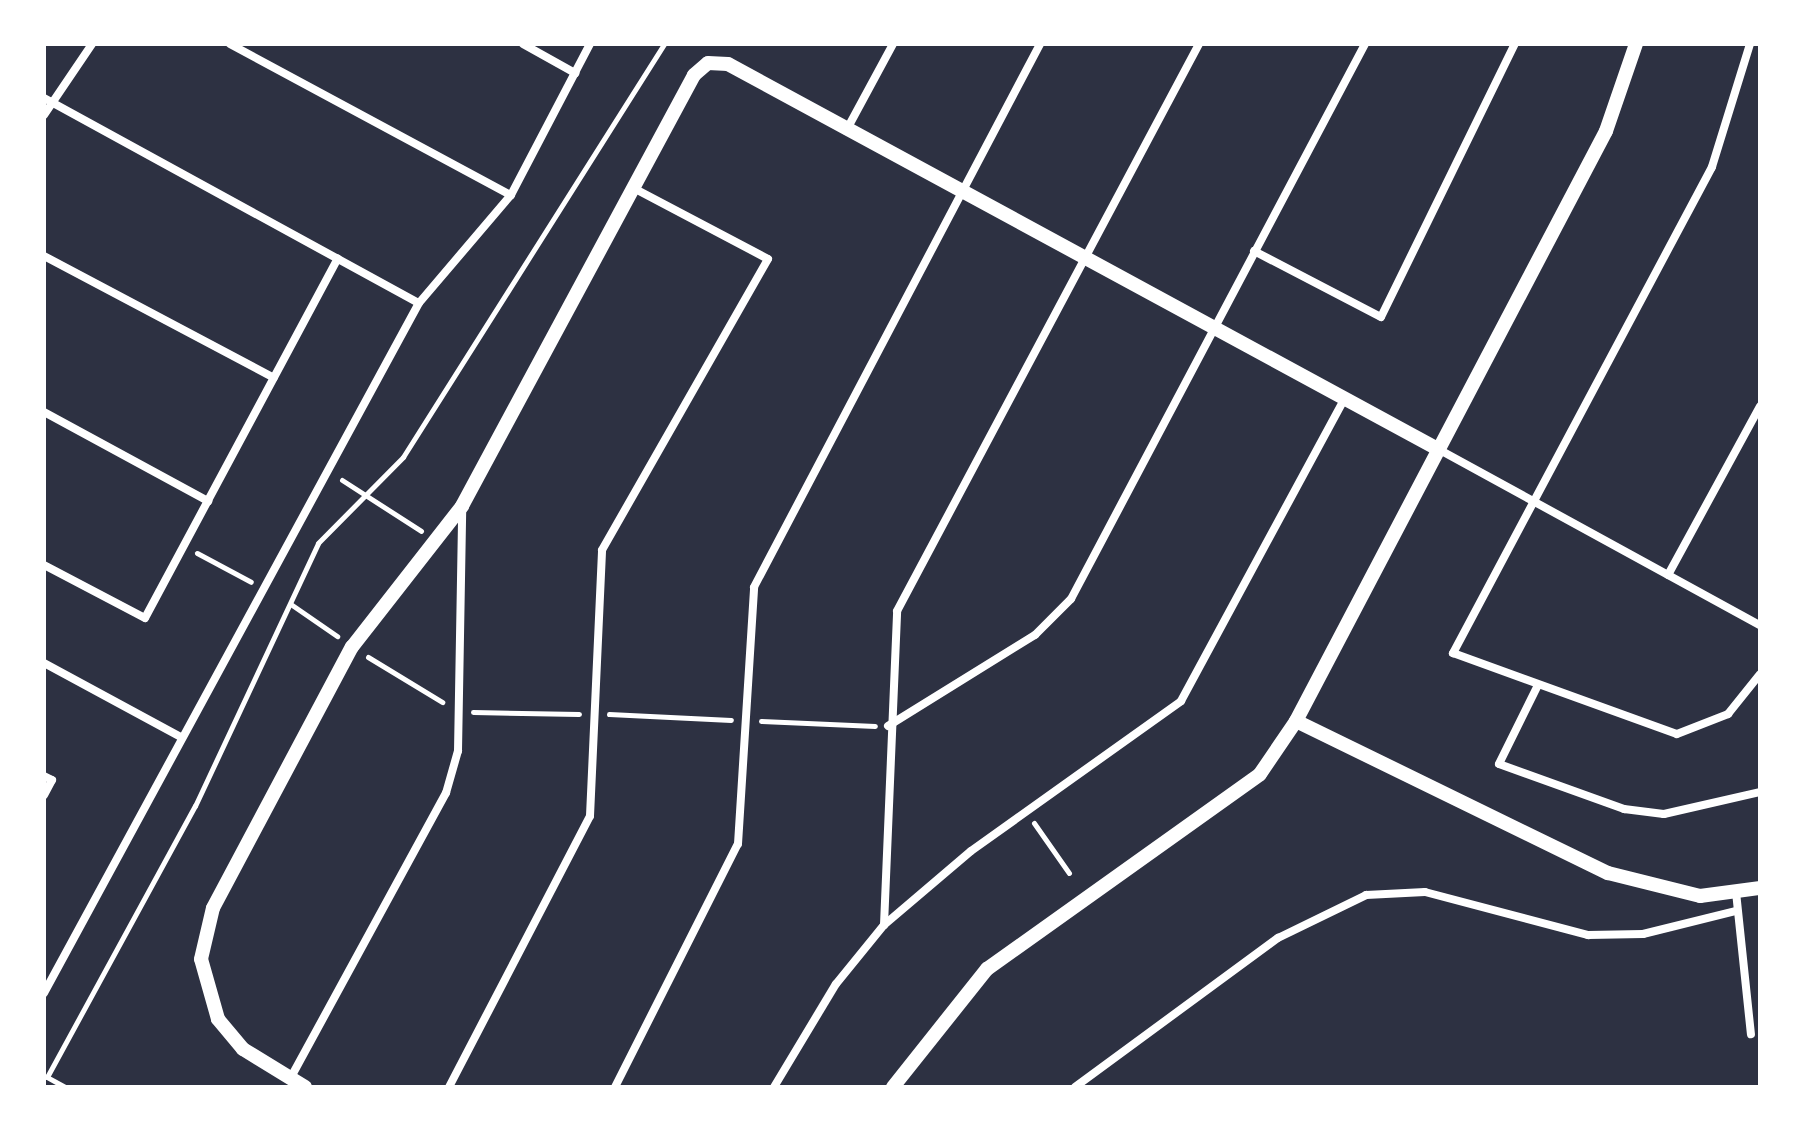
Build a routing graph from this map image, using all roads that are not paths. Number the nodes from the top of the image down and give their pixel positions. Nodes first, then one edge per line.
1 (92, 44) edge
2 (230, 44) edge
3 (523, 44) edge
4 (590, 44) edge
5 (893, 44) edge
6 (1040, 44) edge
7 (1199, 44) edge
8 (1365, 44) edge
9 (1515, 44) edge
10 (1636, 44) edge
11 (1750, 44) edge
12 (575, 73) junction
13 (48, 100) edge
14 (44, 115) edge
15 (846, 131) junction
16 (635, 189) junction
17 (511, 195) junction
18 (959, 195) junction
19 (1254, 251) junction
20 (44, 256) edge
21 (338, 258) junction
22 (1085, 261) junction
23 (419, 303) junction
24 (1214, 332) junction
25 (274, 378) junction
26 (1343, 401) junction
27 (1760, 406) edge
28 (44, 412) edge
29 (1434, 447) junction
30 (208, 501) junction
31 (1534, 502) junction
32 (462, 506) junction
33 (44, 565) edge
34 (1668, 575) junction
35 (1760, 625) edge
36 (44, 663) edge
37 (1760, 674) edge
38 (1538, 685) junction
39 (1296, 721) junction
40 (888, 726) junction
41 (181, 737) junction
42 (44, 776) edge
43 (1760, 792) edge
44 (44, 795) edge
45 (1760, 888) edge
46 (1736, 892) junction
47 (1735, 911) junction
48 (884, 925) junction
49 (44, 993) edge
50 (1751, 1034) dead end
51 (290, 1079) junction
52 (305, 1087) edge
53 (449, 1087) edge
54 (615, 1087) edge
55 (774, 1087) edge
56 (893, 1087) edge
57 (1075, 1087) edge

1 - 13 street
2 - 17 street
3 - 12 street
4 - 12 street
5 - 15 street
6 - 18 street
7 - 22 street
8 - 19 street
9 - 19 street
10 - 29 street
11 - 31 street
12 - 17 street
13 - 14 street
13 - 21 street
15 - 16 street
15 - 18 street
16 - 32 street
16 - 53 street
17 - 23 street
18 - 22 street
18 - 54 street
19 - 24 street
20 - 25 street
21 - 23 street
21 - 25 street
22 - 24 street
22 - 40 street
23 - 41 street
24 - 26 street
24 - 40 street
25 - 30 street
26 - 29 street
26 - 48 street
27 - 34 street
28 - 30 street
29 - 31 street
29 - 39 street
30 - 33 street
31 - 34 street
31 - 38 street
32 - 51 street
32 - 51 street
34 - 35 street
36 - 41 street
37 - 38 street
38 - 43 street
39 - 46 street
39 - 56 street
40 - 48 street
41 - 49 street
42 - 44 street
45 - 46 street
46 - 47 street
47 - 50 street
47 - 57 street
48 - 55 street
51 - 52 street

